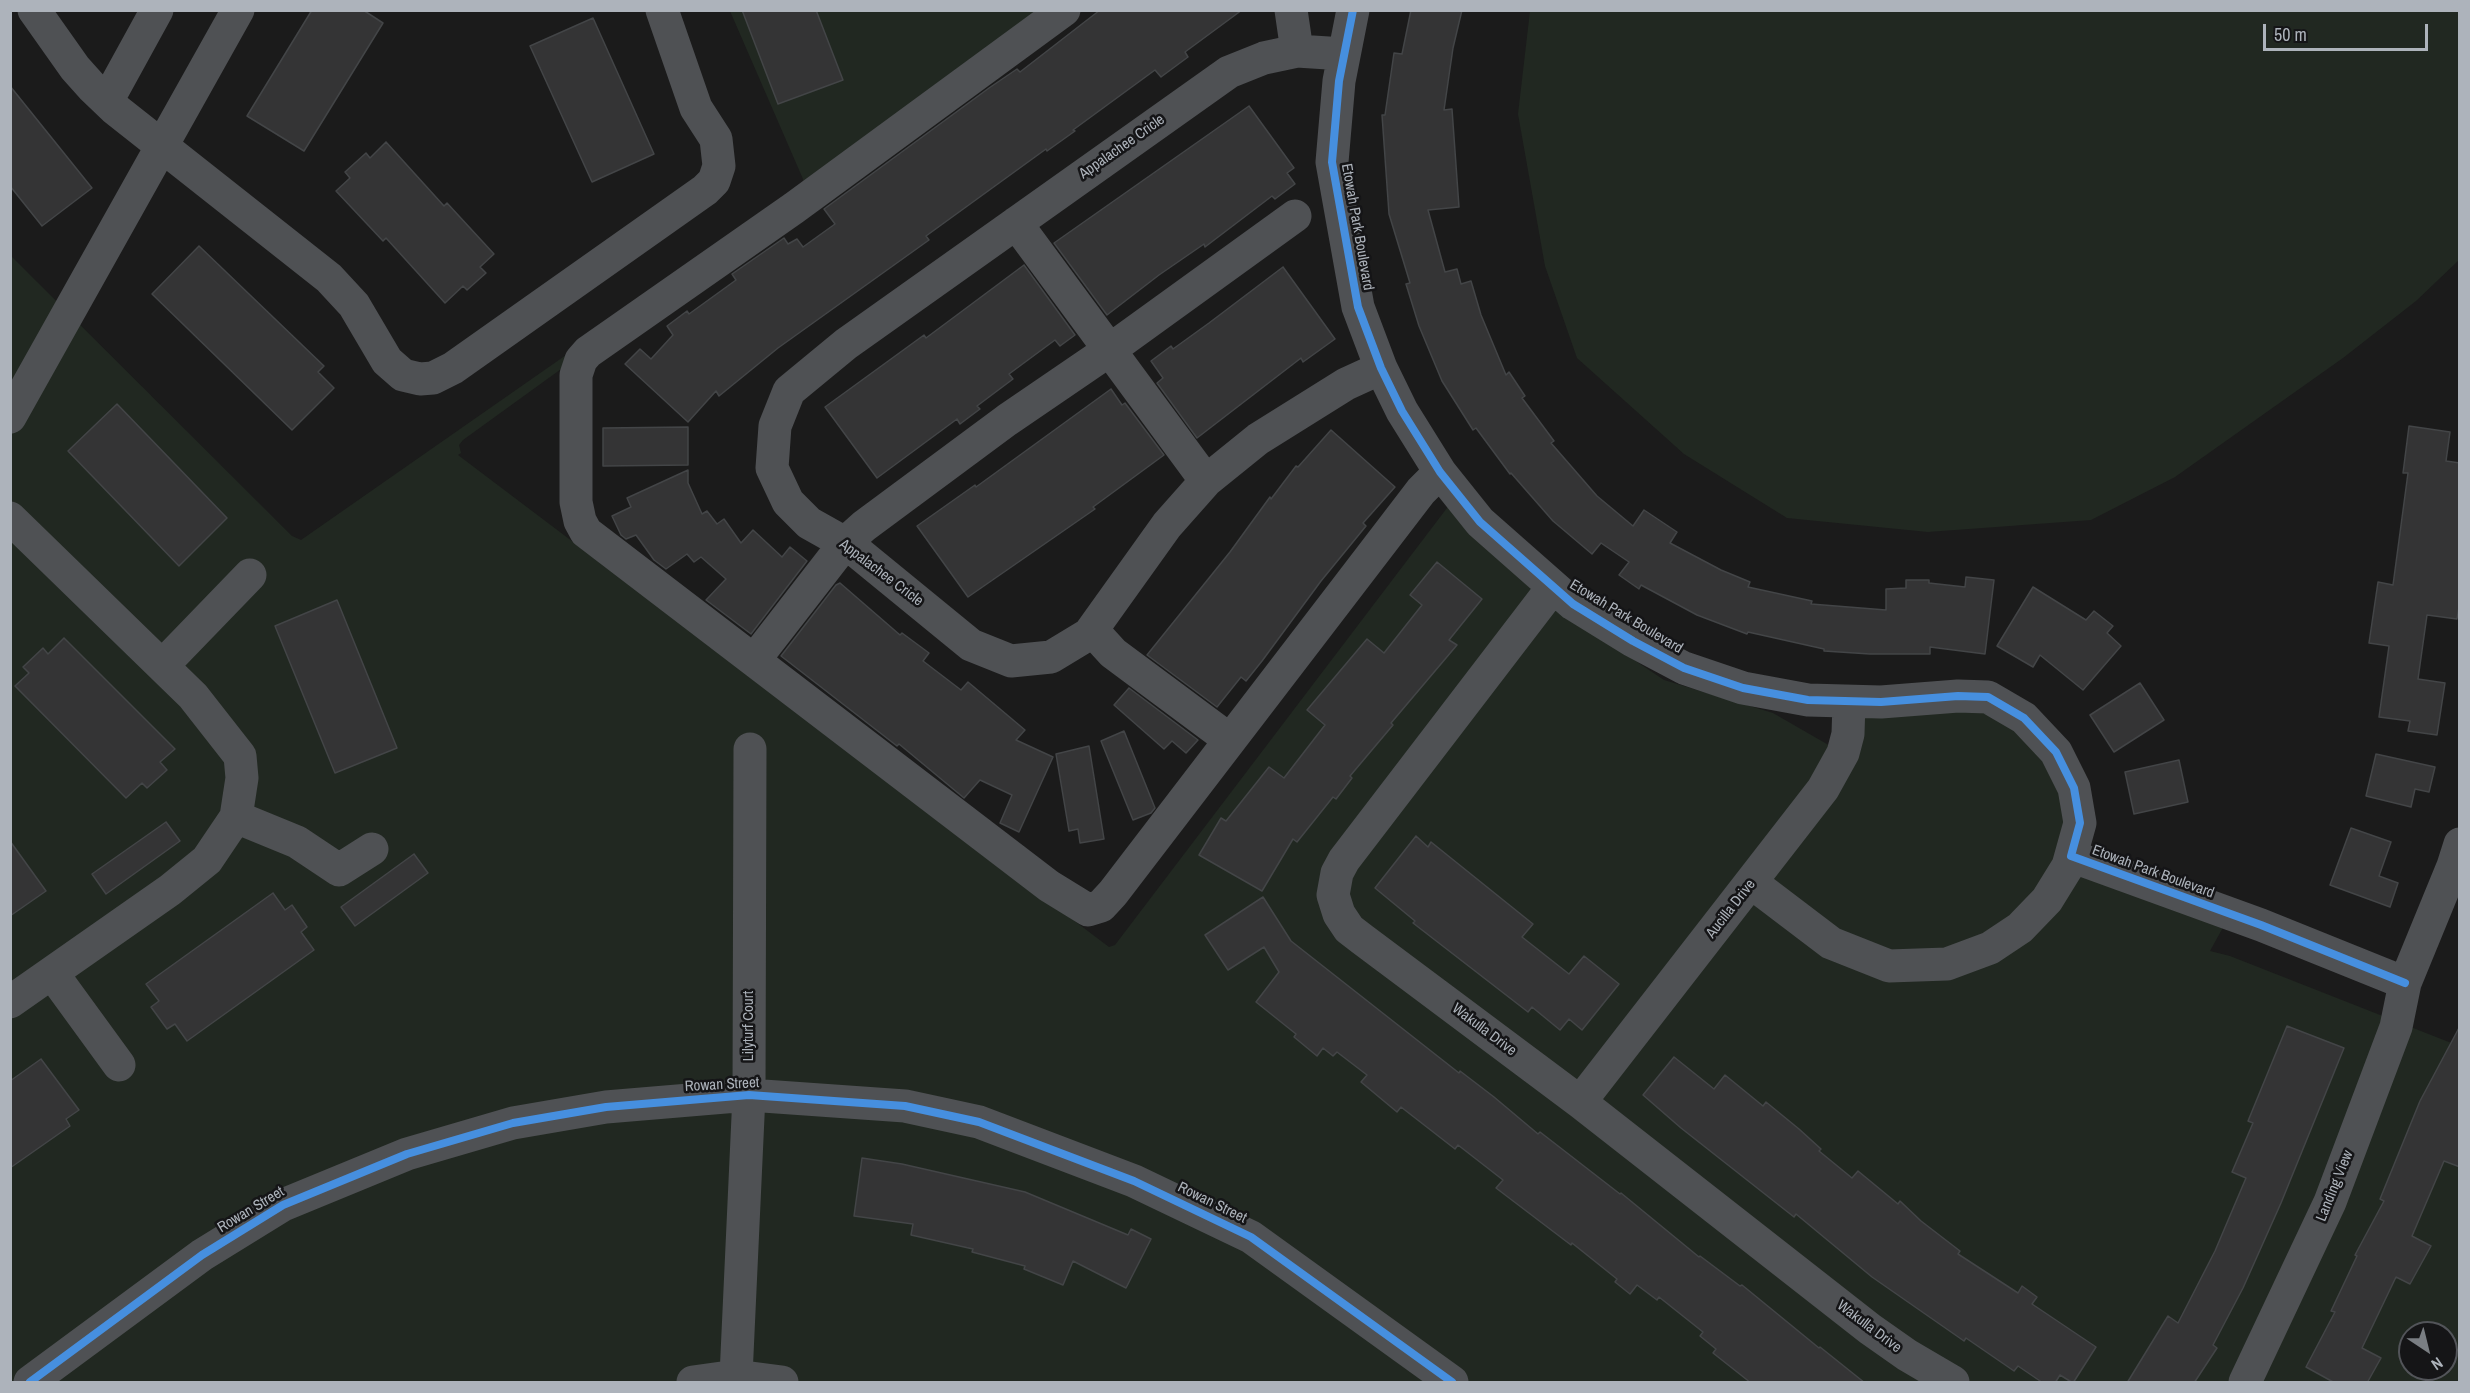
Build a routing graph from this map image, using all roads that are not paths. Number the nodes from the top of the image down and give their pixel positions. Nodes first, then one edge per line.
1 (34, 10) edge
2 (157, 10) edge
3 (238, 10) edge
4 (662, 10) edge
5 (1064, 10) edge
6 (1291, 10) edge
7 (1353, 10) edge
8 (1297, 51) junction
9 (1344, 54) junction
10 (107, 101) junction
11 (163, 146) junction
12 (1295, 216) dead end
13 (1016, 223) junction
14 (1111, 349) junction
15 (1381, 368) junction
16 (10, 417) edge
17 (1440, 472) junction
18 (1206, 481) junction
19 (10, 518) edge
20 (845, 543) junction
21 (250, 575) dead end
22 (1553, 587) junction
23 (1092, 630) junction
24 (755, 659) junction
25 (162, 665) junction
26 (1849, 702) junction
27 (1230, 740) junction
28 (750, 749) dead end
29 (236, 817) junction
30 (2460, 844) edge
31 (372, 849) dead end
32 (2071, 856) junction
33 (1752, 883) junction
34 (52, 973) junction
35 (2405, 983) junction
36 (10, 1002) edge
37 (119, 1065) dead end
38 (748, 1095) junction
39 (1580, 1102) junction
40 (736, 1376) junction
41 (30, 1383) edge
42 (693, 1383) edge
43 (782, 1383) edge
44 (1452, 1383) edge
45 (1953, 1383) edge
46 (2245, 1383) edge

1 - 10 street
2 - 10 street
3 - 11 street
4 - 11 street
5 - 24 street
6 - 8 street
7 - 9 street, Etowah Park Boulevard
8 - 9 street, Appalachee Cricle
8 - 13 street, Appalachee Cricle
9 - 15 street, Etowah Park Boulevard
10 - 11 street
11 - 16 street
12 - 14 street
13 - 14 street
13 - 20 street, Appalachee Cricle
14 - 18 street
14 - 20 street
15 - 17 street, Etowah Park Boulevard
15 - 18 street, Appalachee Cricle
17 - 22 street, Etowah Park Boulevard
17 - 27 street
18 - 23 street, Appalachee Cricle
19 - 25 street
20 - 23 street, Appalachee Cricle
20 - 24 street
21 - 25 street
22 - 26 street, Etowah Park Boulevard
22 - 39 street, Wakulla Drive
23 - 27 street
24 - 27 street
25 - 29 street
26 - 32 street, Etowah Park Boulevard
26 - 33 street, Aucilla Drive
28 - 38 street, Lilyturf Court
29 - 31 street
29 - 34 street
30 - 35 street, Landing View
32 - 33 street
32 - 35 street, Etowah Park Boulevard
33 - 39 street, Aucilla Drive
34 - 36 street
34 - 37 street
35 - 46 street, Landing View
38 - 40 street, Lilyturf Court
38 - 41 street, Rowan Street
38 - 44 street, Rowan Street
39 - 45 street, Wakulla Drive
40 - 42 street
40 - 43 street

